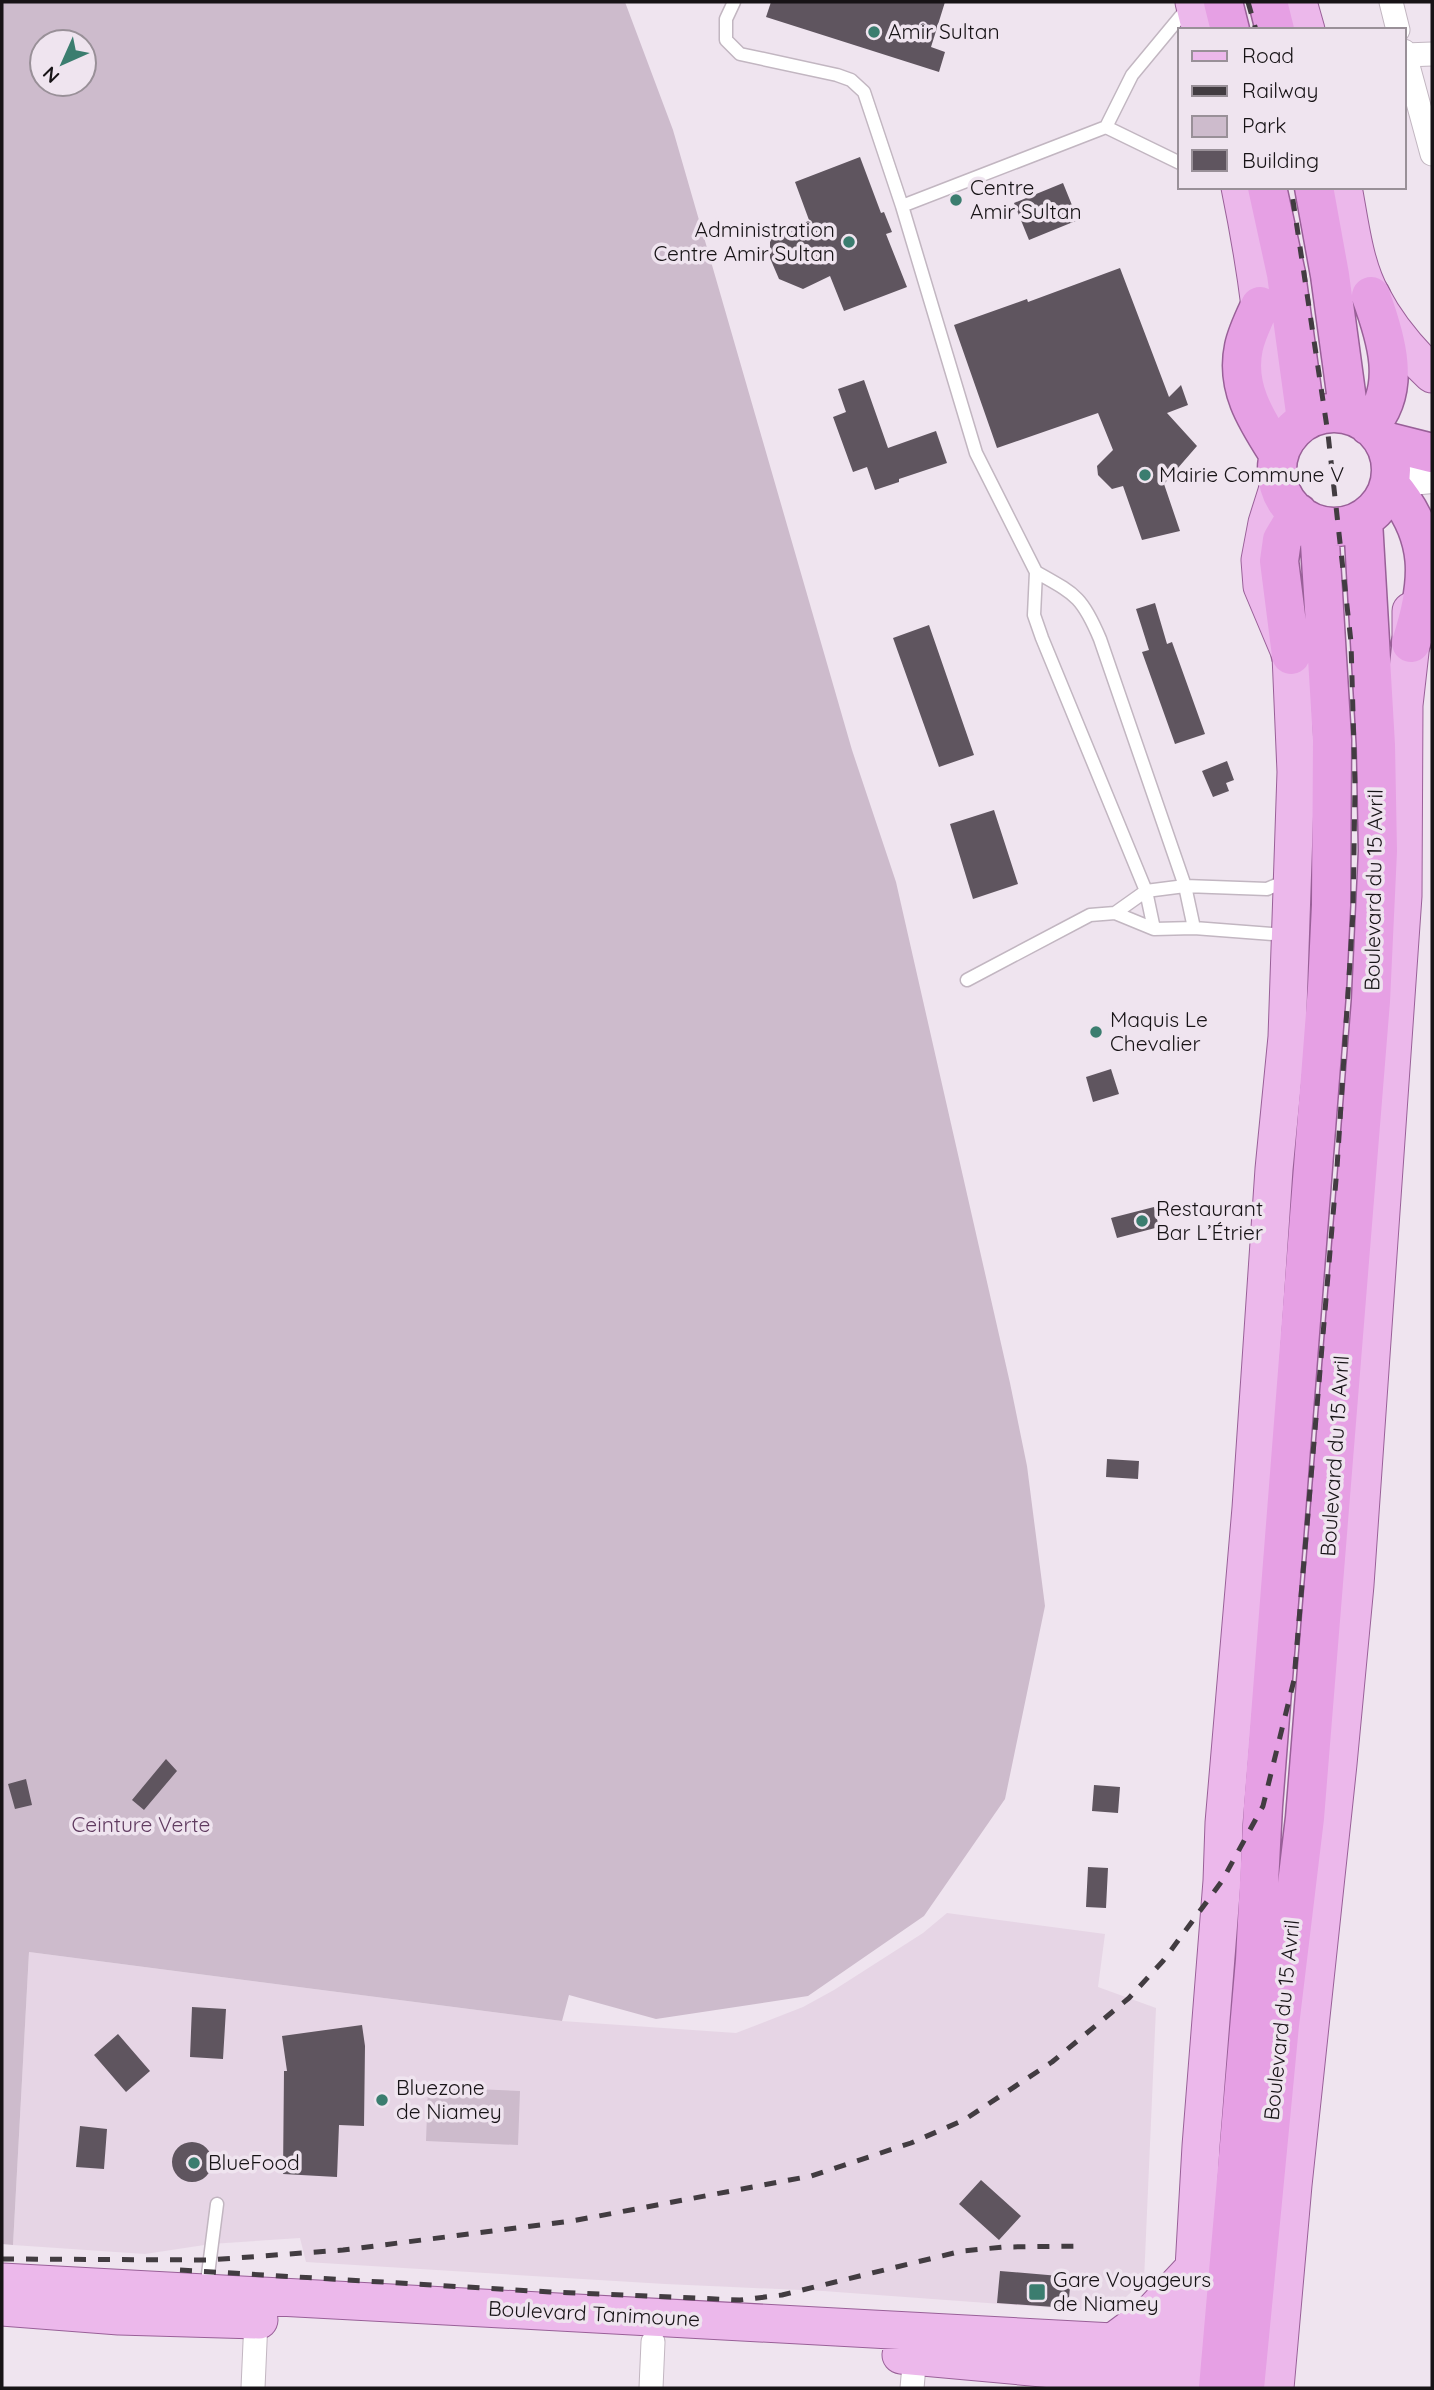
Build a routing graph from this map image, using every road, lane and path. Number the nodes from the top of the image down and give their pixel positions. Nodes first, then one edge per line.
1 (734, 2) edge
2 (1193, 2) edge
3 (1223, 2) edge
4 (1268, 2) edge
5 (1298, 2) edge
6 (1391, 2) edge
7 (1200, 28) edge
8 (1230, 28) edge
9 (1274, 28) edge
10 (1305, 28) edge
11 (1398, 28) edge
12 (1406, 53) edge
13 (1432, 54) edge
14 (1406, 57) edge
15 (1106, 127) junction
16 (1432, 154) edge
17 (1178, 162) edge
18 (1247, 189) edge
19 (1247, 189) edge
20 (1314, 189) edge
21 (1343, 189) edge
22 (902, 205) junction
23 (1371, 296) junction
24 (1260, 306) joint
25 (1395, 332) junction
26 (1432, 374) edge
27 (1371, 430) junction
28 (1432, 453) edge
29 (1295, 473) junction
30 (1432, 478) edge
31 (1379, 502) junction
32 (1036, 572) junction
33 (1432, 610) edge
34 (1410, 648) junction
35 (1291, 655) joint
36 (1294, 877) junction
37 (1185, 886) junction
38 (1146, 891) junction
39 (1115, 912) junction
40 (1194, 928) junction
41 (1154, 929) junction
42 (1292, 935) junction
43 (967, 980) dead end
44 (217, 2204) dead end
45 (1194, 2268) junction
46 (2, 2282) edge
47 (204, 2306) junction
48 (2, 2307) edge
49 (257, 2320) junction
50 (653, 2342) junction
51 (1066, 2355) junction
52 (1183, 2366) edge
53 (1118, 2368) edge
54 (913, 2372) edge
55 (253, 2388) edge
56 (651, 2388) edge
57 (1218, 2388) edge
58 (1245, 2388) edge
59 (1275, 2388) edge

1 - 22 lane
2 - 7 main road
2 - 15 lane
3 - 8 highway
4 - 9 highway
5 - 10 main road
6 - 11 street
12 - 13 street
14 - 16 street
15 - 17 lane
15 - 22 lane
18 - 24 main road, Boulevard du 15 Avril
19 - 29 highway, Boulevard du 15 Avril
20 - 27 highway
21 - 23 main road
22 - 32 lane
23 - 25 main road
23 - 27 highway
24 - 29 highway
25 - 26 main road
25 - 27 main road
27 - 28 highway
27 - 29 highway
27 - 31 highway
29 - 31 highway
29 - 35 highway
29 - 57 highway, Boulevard du 15 Avril
30 - 31 street
31 - 34 highway
31 - 58 highway, Boulevard du 15 Avril
32 - 37 lane
32 - 38 lane
33 - 34 street
34 - 59 main road, Boulevard du 15 Avril
35 - 36 main road
36 - 37 lane
36 - 42 main road
37 - 38 lane
37 - 40 lane
38 - 39 lane
38 - 41 lane
39 - 41 lane
39 - 43 lane
40 - 41 lane
40 - 42 lane
42 - 45 main road
44 - 47 lane
45 - 52 main road
45 - 53 main road
46 - 47 main road, Boulevard Tanimoune
47 - 48 main road, Boulevard Tanimoune
47 - 49 main road, Boulevard Tanimoune
47 - 51 main road, Boulevard Tanimoune
49 - 50 main road, Boulevard Tanimoune
49 - 55 street
50 - 54 main road, Boulevard Tanimoune
50 - 56 street
51 - 53 main road, Boulevard Tanimoune
51 - 54 main road, Boulevard Tanimoune
52 - 53 main road, Boulevard Tanimoune

